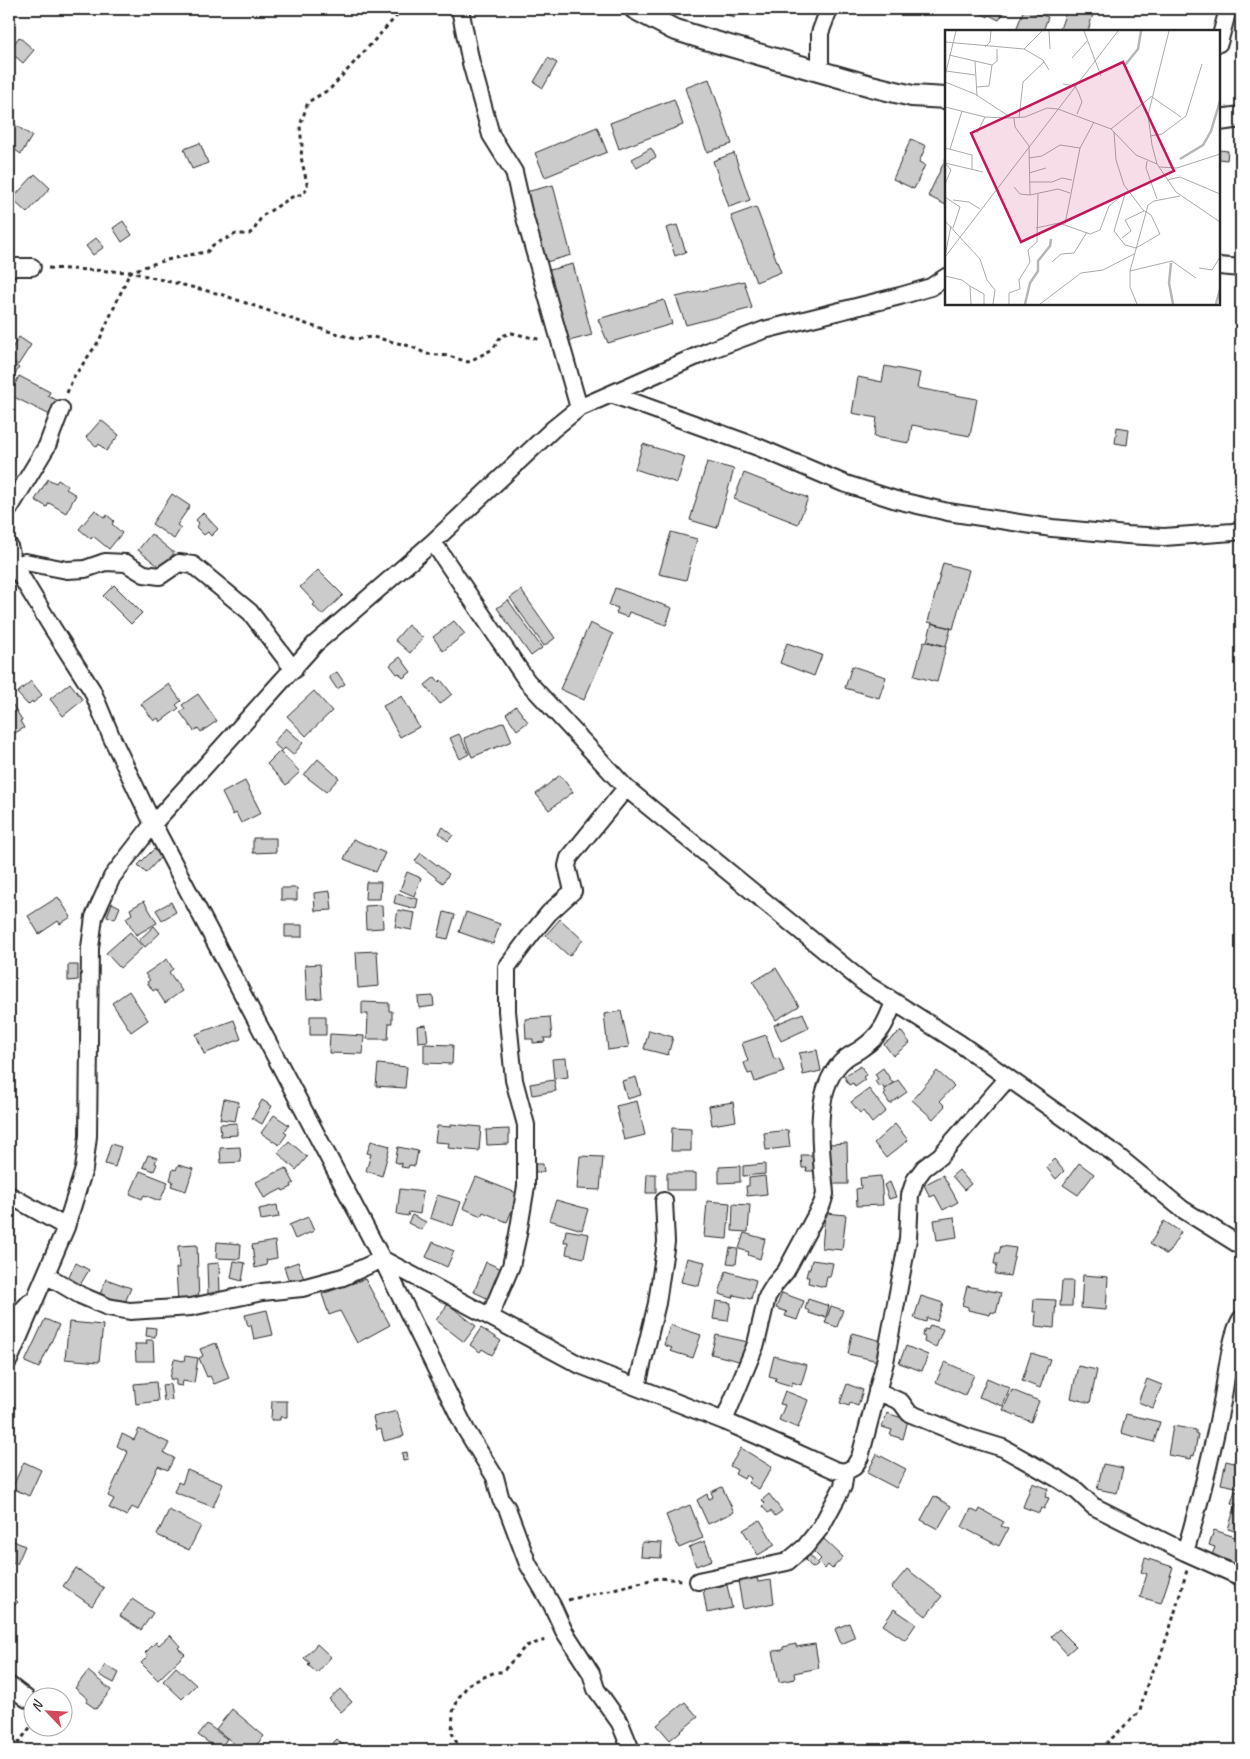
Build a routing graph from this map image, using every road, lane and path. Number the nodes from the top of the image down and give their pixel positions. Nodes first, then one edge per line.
1 (403, 9) edge
2 (460, 9) edge
3 (635, 9) edge
4 (829, 9) edge
5 (1228, 9) edge
6 (1220, 39) edge
7 (820, 71) junction
8 (945, 98) edge
9 (1241, 117) edge
10 (1220, 120) edge
11 (1220, 266) edge
12 (9, 267) edge
13 (32, 267) joint
14 (1241, 268) edge
15 (130, 272) junction
16 (945, 278) edge
17 (561, 344) junction
18 (611, 394) junction
19 (579, 408) junction
20 (61, 409) joint
21 (9, 509) edge
22 (1238, 535) edge
23 (433, 542) junction
24 (9, 546) edge
25 (12, 567) edge
26 (294, 670) junction
27 (626, 788) junction
28 (153, 824) junction
29 (894, 1002) junction
30 (1008, 1078) junction
31 (9, 1195) edge
32 (664, 1200) dead end
33 (66, 1227) junction
34 (1241, 1246) edge
35 (382, 1259) junction
36 (46, 1275) junction
37 (40, 1291) junction
38 (490, 1316) junction
39 (1241, 1320) edge
40 (9, 1324) edge
41 (9, 1360) edge
42 (637, 1386) junction
43 (877, 1391) junction
44 (724, 1421) junction
45 (845, 1472) junction
46 (1185, 1552) junction
47 (1241, 1577) edge
48 (698, 1581) dead end
49 (9, 1685) edge
50 (22, 1694) edge
51 (24, 1736) edge
52 (13, 1750) edge
53 (631, 1750) edge
54 (1091, 1750) edge

1 - 15 path
2 - 17 street
3 - 7 street
4 - 7 street
5 - 6 street
7 - 8 street
9 - 10 street
11 - 14 street
12 - 13 street
13 - 15 path
15 - 17 path
15 - 20 path
16 - 18 street
17 - 19 street
18 - 19 street
18 - 22 street
19 - 23 street
20 - 21 street
23 - 26 street
23 - 27 street
24 - 25 street
25 - 26 street
25 - 28 street
26 - 28 street
27 - 29 street
27 - 38 street
28 - 33 street
28 - 35 street
29 - 30 street
29 - 44 street
30 - 34 street
30 - 43 street
31 - 33 street
32 - 42 street
33 - 36 street
35 - 36 street
35 - 38 street
35 - 53 street
36 - 37 street
37 - 40 street
37 - 41 street
38 - 42 street
39 - 46 street
42 - 44 street
43 - 45 street
43 - 46 street
44 - 45 street
45 - 48 street
46 - 47 street
46 - 54 path
49 - 50 street
51 - 52 path

